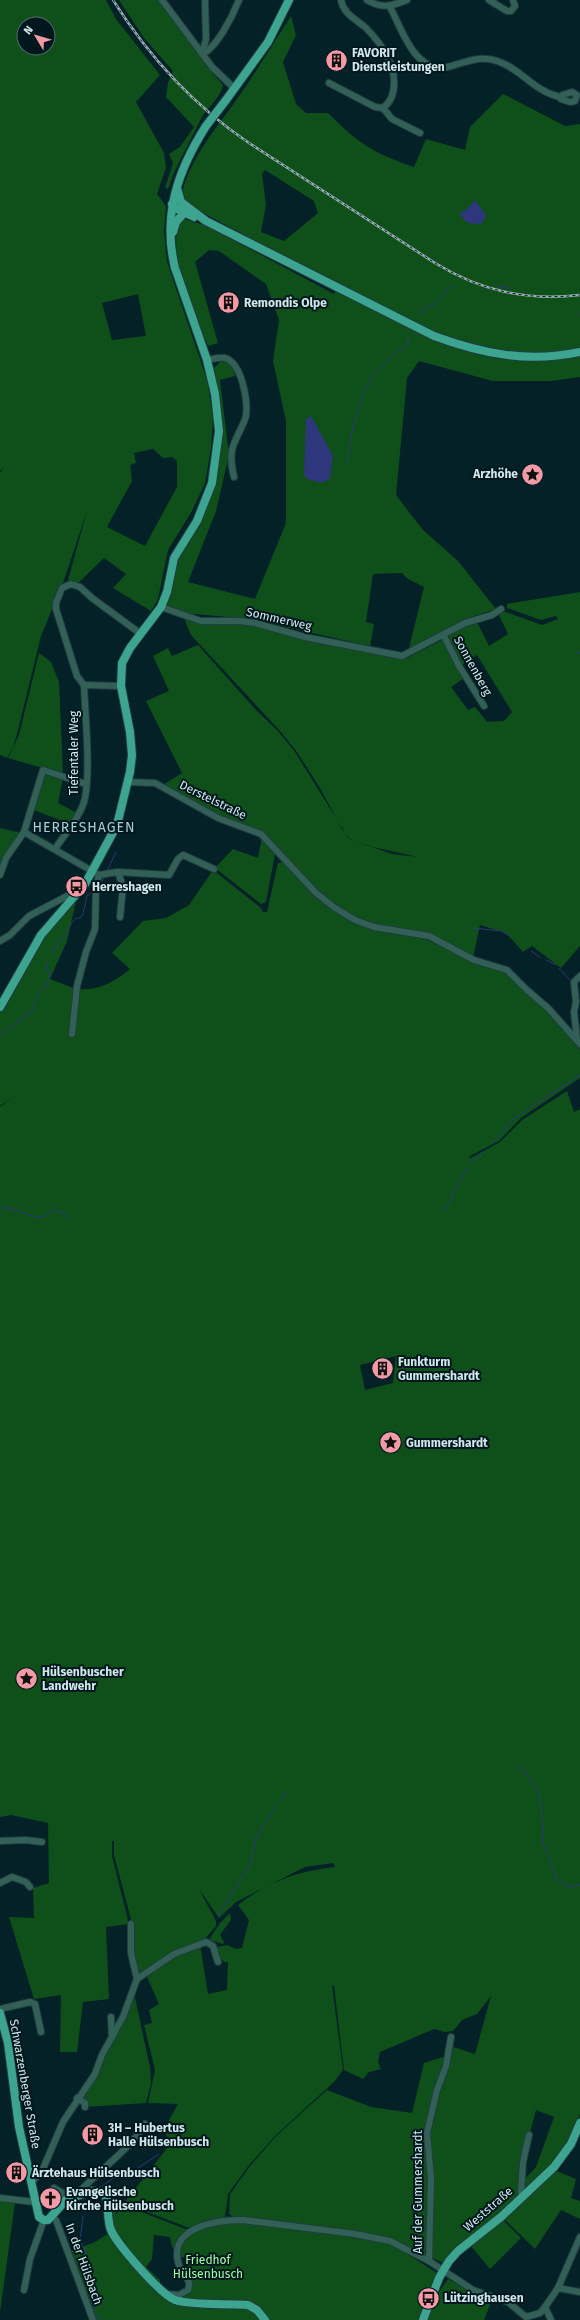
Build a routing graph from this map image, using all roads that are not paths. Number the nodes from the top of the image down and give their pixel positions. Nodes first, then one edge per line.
1 (205, 0) edge
2 (239, 0) edge
3 (289, 0) edge
4 (340, 0) edge
5 (367, 0) edge
6 (407, 0) edge
7 (489, 0) edge
8 (502, 0) edge
9 (513, 0) edge
10 (166, 1) edge
11 (495, 3) junction
12 (390, 7) junction
13 (202, 54) junction
14 (329, 83) dead end
15 (234, 88) junction
16 (560, 97) junction
17 (574, 102) junction
18 (580, 106) edge
19 (383, 108) junction
20 (420, 133) dead end
21 (177, 184) junction
22 (172, 204) junction
23 (185, 210) junction
24 (170, 242) junction
25 (580, 352) edge
26 (207, 360) junction
27 (234, 477) dead end
28 (161, 607) junction
29 (501, 609) dead end
30 (141, 634) junction
31 (444, 636) junction
32 (392, 655) joint
33 (84, 685) junction
34 (121, 686) junction
35 (484, 706) dead end
36 (128, 782) junction
37 (86, 784) junction
38 (24, 832) junction
39 (55, 849) junction
40 (214, 869) dead end
41 (118, 872) junction
42 (96, 873) junction
43 (0, 875) edge
44 (76, 896) junction
45 (120, 917) dead end
46 (0, 941) edge
47 (580, 976) edge
48 (0, 1007) edge
49 (72, 1034) dead end
50 (579, 1041) edge
51 (0, 1842) edge
52 (42, 1842) dead end
53 (0, 1882) edge
54 (30, 1887) dead end
55 (131, 1924) dead end
56 (218, 1962) dead end
57 (137, 1979) junction
58 (0, 2009) edge
59 (0, 2013) edge
60 (111, 2017) dead end
61 (3, 2032) edge
62 (41, 2032) dead end
63 (112, 2037) junction
64 (450, 2037) dead end
65 (77, 2098) junction
66 (85, 2107) dead end
67 (580, 2123) edge
68 (145, 2124) dead end
69 (578, 2134) edge
70 (529, 2135) dead end
71 (31, 2183) junction
72 (54, 2188) dead end
73 (81, 2194) junction
74 (522, 2195) junction
75 (0, 2198) edge
76 (66, 2200) junction
77 (34, 2202) junction
78 (53, 2217) junction
79 (44, 2220) junction
80 (580, 2237) edge
81 (429, 2261) junction
82 (443, 2270) junction
83 (558, 2288) junction
84 (24, 2290) dead end
85 (580, 2292) edge
86 (165, 2294) junction
87 (545, 2308) junction
88 (93, 2320) edge
89 (265, 2320) edge
90 (423, 2320) edge
91 (551, 2320) edge

1 - 13 street
2 - 13 street
3 - 15 main road
4 - 19 street
5 - 12 street
6 - 12 street
7 - 11 street
8 - 11 street
9 - 11 street
10 - 13 street
12 - 16 street
13 - 15 street
14 - 19 street
15 - 21 main road, bridge
16 - 17 street
16 - 17 street
17 - 18 street
19 - 20 street
21 - 22 main road
21 - 23 main road
22 - 23 main road
22 - 24 main road
23 - 24 main road
23 - 25 main road
24 - 26 main road
26 - 27 street
26 - 28 main road
28 - 30 main road
28 - 32 street, Sommerweg
29 - 31 street, Sonnenberg
30 - 33 street
30 - 34 main road
31 - 32 street, Sonnenberg
31 - 35 street, Sonnenberg
33 - 34 street
33 - 37 street, Tiefentaler Weg
34 - 36 main road
36 - 42 main road
36 - 50 street, Derstelstraße
37 - 38 street
37 - 39 street, Tiefentaler Weg
38 - 39 street
38 - 43 street
39 - 42 street
40 - 41 street
41 - 42 street
41 - 45 street
42 - 44 main road
42 - 49 street
44 - 46 street
44 - 48 main road
47 - 50 street
51 - 52 street
53 - 54 street
55 - 57 street
56 - 57 street
57 - 63 street
58 - 62 street
59 - 61 main road, Schwarzenberger Straße
60 - 63 street
61 - 71 main road, Schwarzenberger Straße
63 - 65 street
64 - 81 street, Auf der Gummershardt
65 - 66 street
65 - 71 street
67 - 69 main road, Weststraße
68 - 73 street
69 - 74 main road, Weststraße
70 - 74 street
71 - 77 main road, Schwarzenberger Straße
72 - 76 street
73 - 76 main road
73 - 86 main road
74 - 82 main road, Weststraße
75 - 77 street
76 - 78 main road
77 - 79 main road, Schwarzenberger Straße
78 - 79 main road
78 - 88 street, In der Hülsbach
79 - 84 street
80 - 83 street
81 - 82 street, Auf der Gummershardt
81 - 86 street
82 - 87 street, Auf der Gummershardt
82 - 90 main road, Weststraße
83 - 85 street
83 - 87 street
86 - 89 main road
87 - 91 street

